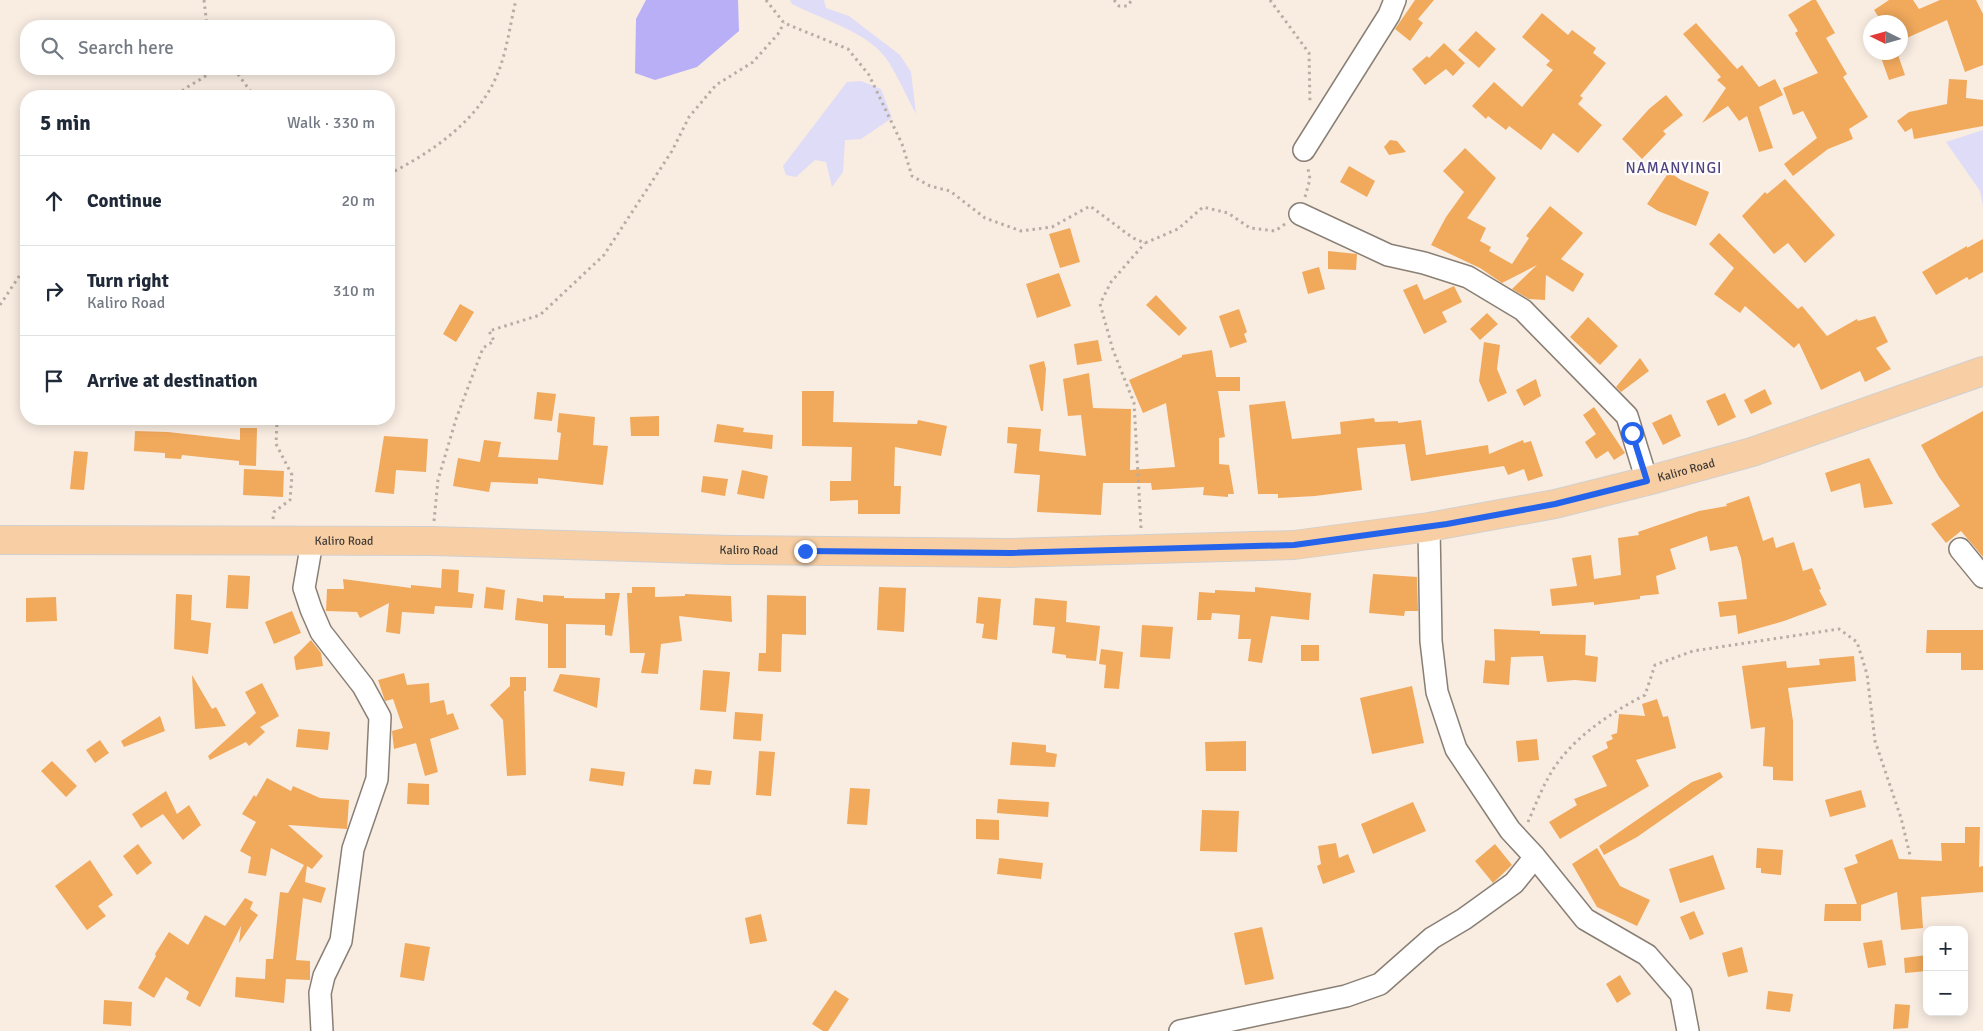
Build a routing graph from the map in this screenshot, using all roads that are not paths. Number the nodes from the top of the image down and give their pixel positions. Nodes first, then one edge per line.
1 (1395, 0) edge
2 (1304, 150) road end
3 (1300, 214) road end
4 (1983, 371) edge
5 (1647, 481) junction
6 (1429, 527) junction
7 (0, 540) edge
8 (312, 542) junction
9 (1960, 549) dead end
10 (1983, 577) edge
11 (1535, 857) junction
12 (322, 1031) edge
13 (1180, 1031) edge
14 (1688, 1031) edge

1 - 2 street
3 - 5 street
4 - 5 main road, Kaliro Road
5 - 6 main road, Kaliro Road
6 - 8 main road, Kaliro Road
6 - 11 street
7 - 8 main road, Kaliro Road
8 - 12 street
9 - 10 street
11 - 13 street
11 - 14 street

